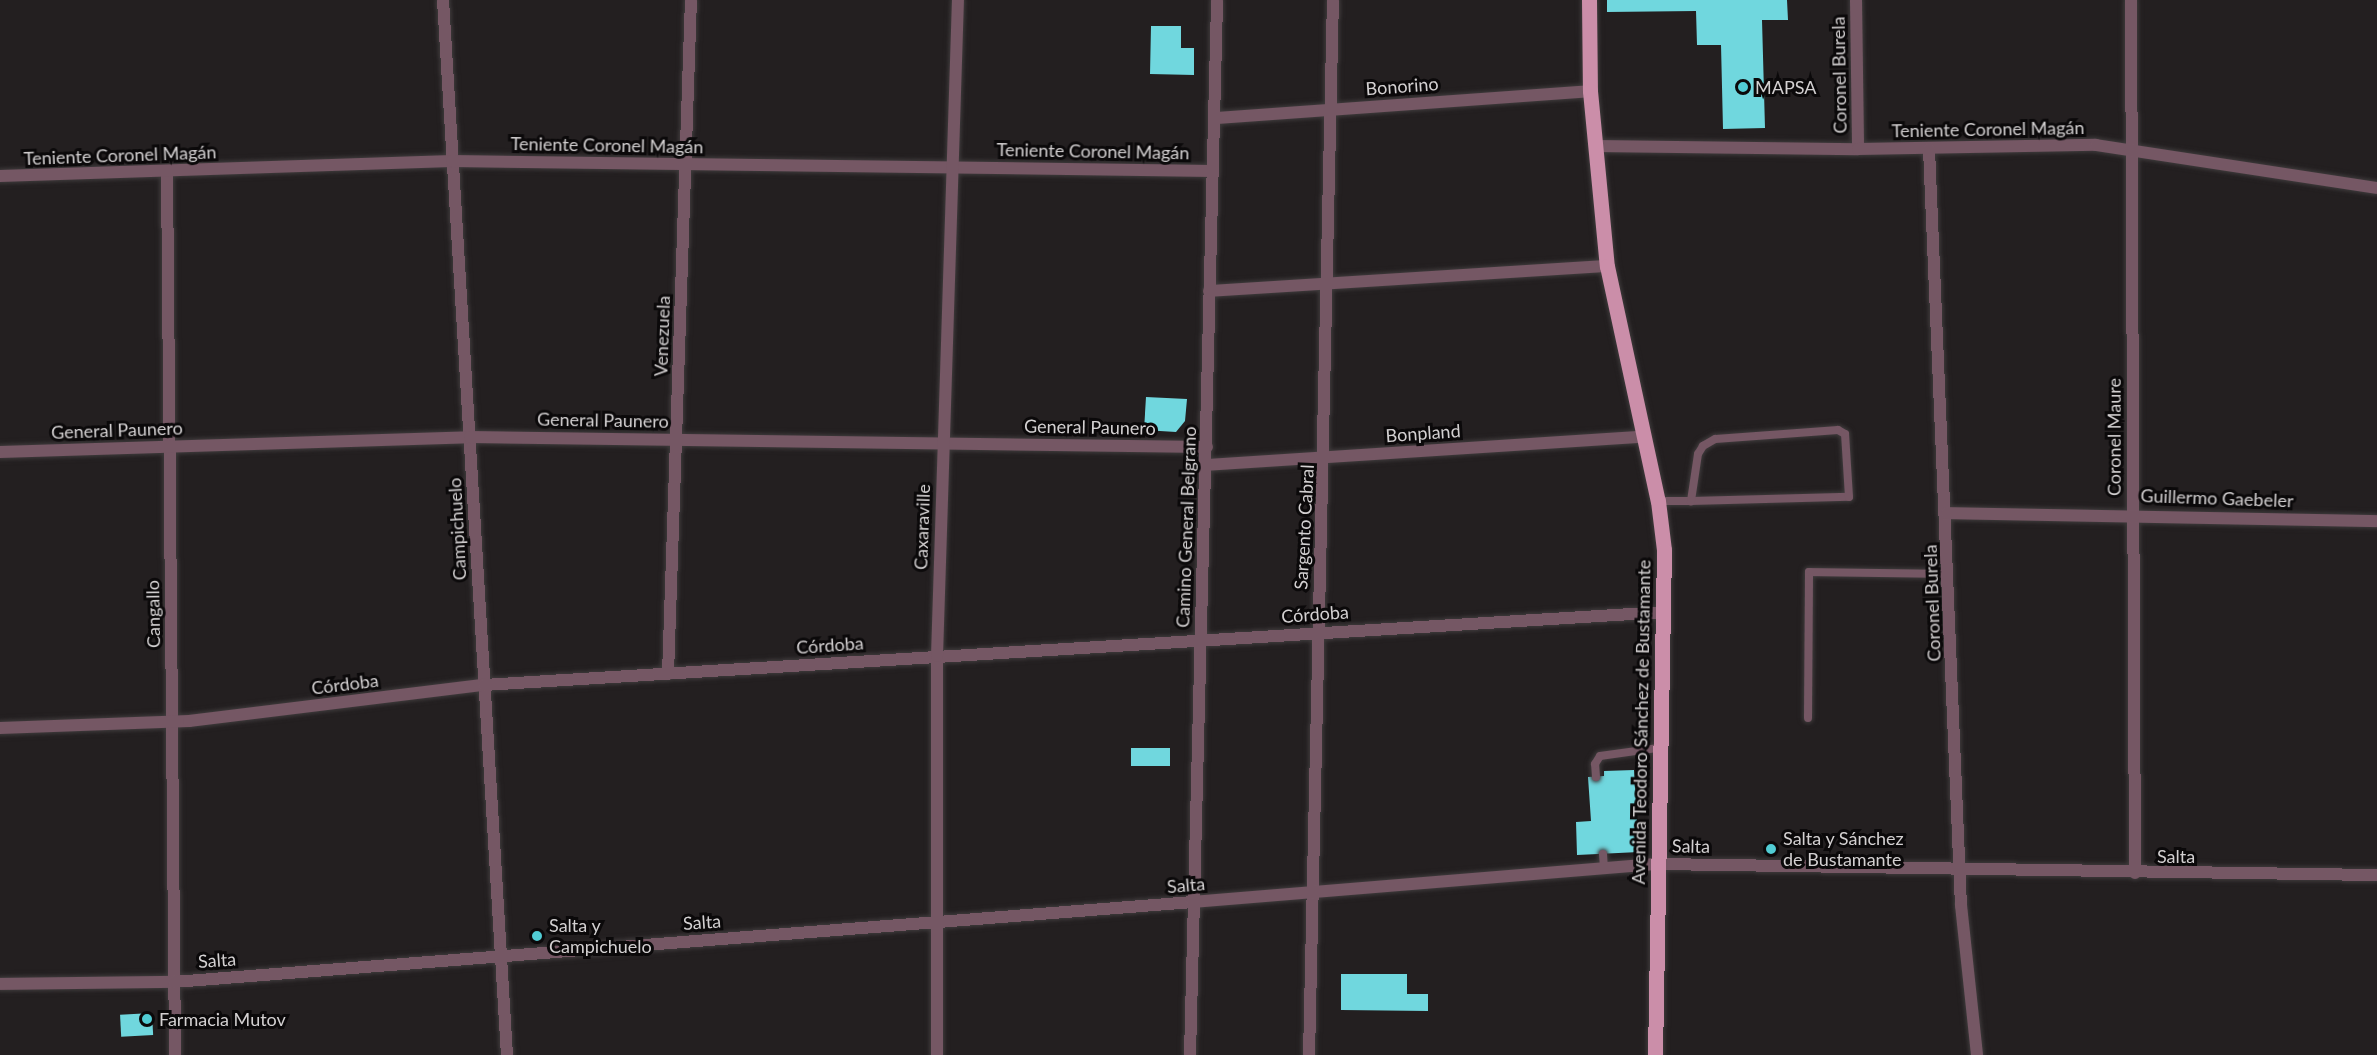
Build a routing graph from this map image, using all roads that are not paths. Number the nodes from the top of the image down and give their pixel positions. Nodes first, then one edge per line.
1 (443, 0) edge
2 (691, 0) edge
3 (958, 0) edge
4 (1217, 0) edge
5 (1333, 0) edge
6 (1589, 0) edge
7 (1856, 0) edge
8 (2131, 0) edge
9 (1590, 91) junction
10 (1330, 109) junction
11 (1216, 118) junction
12 (1595, 146) junction
13 (1858, 149) junction
14 (1929, 149) junction
15 (2130, 149) junction
16 (453, 161) junction
17 (687, 164) junction
18 (950, 167) junction
19 (1213, 171) junction
20 (167, 172) junction
21 (0, 176) edge
22 (2377, 188) edge
23 (1606, 266) junction
24 (1326, 283) junction
25 (1209, 291) junction
26 (470, 437) junction
27 (1643, 437) junction
28 (676, 439) junction
29 (943, 441) junction
30 (169, 447) junction
31 (1207, 447) junction
32 (0, 452) edge
33 (1325, 457) junction
34 (1206, 465) junction
35 (1658, 501) junction
36 (1691, 501) junction
37 (1947, 513) junction
38 (2132, 514) junction
39 (2377, 521) edge
40 (1949, 574) junction
41 (1665, 612) junction
42 (1317, 632) junction
43 (1201, 640) junction
44 (937, 656) junction
45 (668, 674) junction
46 (484, 685) junction
47 (1808, 718) dead end
48 (172, 723) junction
49 (0, 728) edge
50 (1658, 748) junction
51 (1596, 777) dead end
52 (1603, 854) dead end
53 (1658, 864) junction
54 (1604, 868) junction
55 (1960, 868) junction
56 (2135, 873) junction
57 (2377, 875) edge
58 (1313, 892) junction
59 (1192, 902) junction
60 (939, 922) junction
61 (501, 956) junction
62 (174, 982) junction
63 (0, 984) edge
64 (175, 1055) edge
65 (507, 1055) edge
66 (937, 1055) edge
67 (1190, 1055) edge
68 (1309, 1055) edge
69 (1655, 1055) edge
70 (1977, 1055) edge

1 - 16 street, Campichuelo
2 - 17 street, Venezuela
3 - 18 street, Caxaraville
4 - 11 street, Camino General Belgrano
5 - 10 street, Sargento Cabral
6 - 9 main road, Avenida Teodoro Sánchez de Bustamante
7 - 13 street, Coronel Burela
8 - 15 street, Coronel Maure
9 - 10 street, Bonorino
9 - 12 main road, Avenida Teodoro Sánchez de Bustamante
10 - 11 street, Bonorino
10 - 24 street, Sargento Cabral
11 - 19 street, Camino General Belgrano
12 - 13 street, Teniente Coronel Magán
12 - 23 main road, Avenida Teodoro Sánchez de Bustamante
13 - 14 street, Teniente Coronel Magán
14 - 15 street, Teniente Coronel Magán
14 - 37 street, Coronel Burela
15 - 22 street, Teniente Coronel Magán
15 - 38 street, Coronel Maure
16 - 17 street, Teniente Coronel Magán
16 - 20 street, Teniente Coronel Magán
16 - 26 street, Campichuelo
17 - 18 street, Teniente Coronel Magán
17 - 28 street, Venezuela
18 - 19 street, Teniente Coronel Magán
18 - 29 street, Caxaraville
19 - 25 street, Camino General Belgrano
20 - 21 street, Teniente Coronel Magán
20 - 30 street, Cangallo
23 - 24 street
23 - 27 main road, Avenida Teodoro Sánchez de Bustamante
24 - 25 street
24 - 33 street, Sargento Cabral
25 - 31 street, Camino General Belgrano
26 - 28 street, General Paunero
26 - 30 street, General Paunero
26 - 46 street, Campichuelo
27 - 33 street, Bonpland
27 - 35 main road, Avenida Teodoro Sánchez de Bustamante
28 - 29 street, General Paunero
28 - 45 street, Venezuela
29 - 31 street, General Paunero
29 - 44 street, Caxaraville
30 - 32 street, General Paunero
30 - 48 street, Cangallo
31 - 34 street, Camino General Belgrano
33 - 34 street, Bonpland
33 - 42 street, Sargento Cabral
34 - 43 street, Camino General Belgrano
35 - 36 lane
35 - 41 main road, Avenida Teodoro Sánchez de Bustamante
36 - 36 lane
37 - 38 street, Guillermo Gaebeler
37 - 40 street, Coronel Burela
38 - 39 street, Guillermo Gaebeler
38 - 56 street, Coronel Maure
40 - 47 lane
40 - 55 street, Coronel Burela
41 - 42 street, Córdoba
41 - 50 main road, Avenida Teodoro Sánchez de Bustamante
42 - 43 street, Córdoba
42 - 58 street, Sargento Cabral
43 - 44 street, Córdoba
43 - 59 street, Camino General Belgrano
44 - 45 street, Córdoba
44 - 60 street, Caxaraville
45 - 46 street, Córdoba
46 - 48 street, Córdoba
46 - 61 street, Campichuelo
48 - 49 street, Córdoba
48 - 62 street, Cangallo
50 - 51 lane
50 - 53 main road, Avenida Teodoro Sánchez de Bustamante
52 - 54 lane
53 - 54 street, Salta
53 - 55 street, Salta
53 - 69 main road, Avenida Teodoro Sánchez de Bustamante
54 - 58 street, Salta
55 - 56 street, Salta
55 - 70 street, Coronel Burela
56 - 57 street, Salta
58 - 59 street, Salta
58 - 68 street, Sargento Cabral
59 - 60 street, Salta
59 - 67 street, Camino General Belgrano
60 - 61 street, Salta
60 - 66 street, Caxaraville
61 - 62 street, Salta
61 - 65 street, Campichuelo
62 - 63 street, Salta
62 - 64 street, Cangallo

